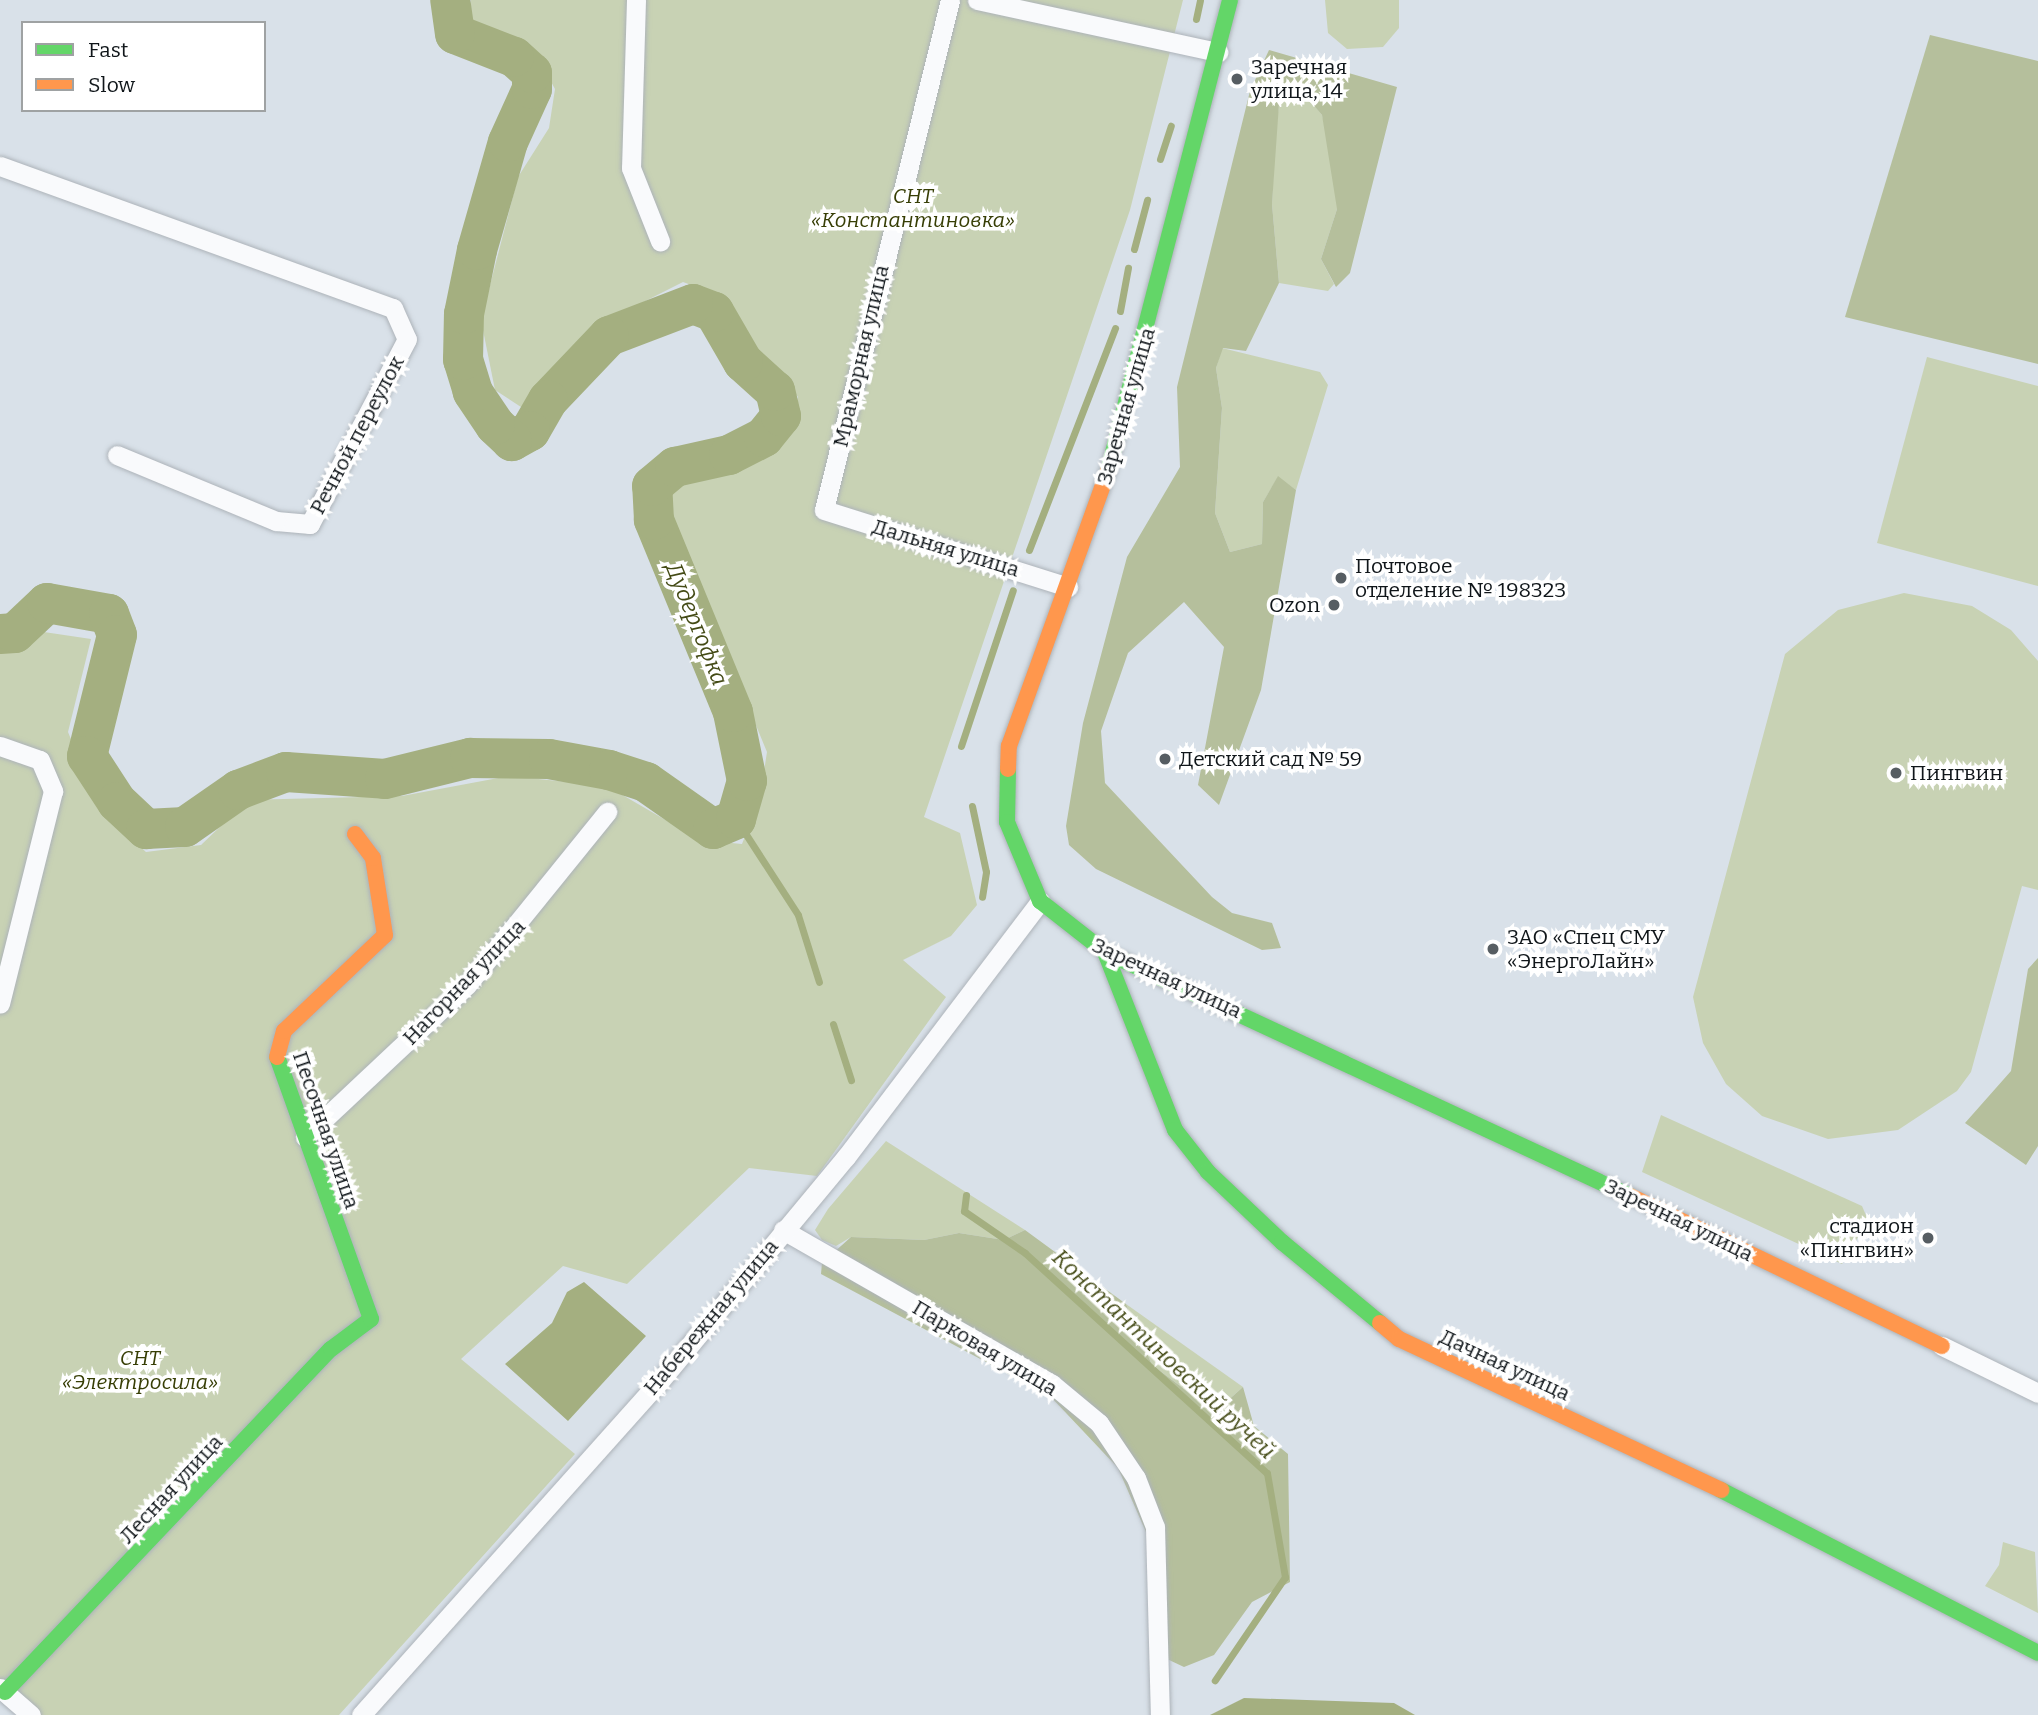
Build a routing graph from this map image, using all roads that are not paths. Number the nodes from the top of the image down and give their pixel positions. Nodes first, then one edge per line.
1 (636, 0) edge
2 (950, 0) edge
3 (977, 0) edge
4 (1230, 0) edge
5 (1218, 52) junction
6 (0, 166) edge
7 (660, 241) dead end
8 (117, 455) dead end
9 (824, 510) joint
10 (1068, 587) junction
11 (0, 746) edge
12 (607, 812) dead end
13 (355, 834) dead end
14 (1040, 901) junction
15 (1105, 952) junction
16 (0, 1003) edge
17 (305, 1137) junction
18 (783, 1230) junction
19 (371, 1320) joint
20 (1942, 1346) joint
21 (2038, 1393) edge
22 (2038, 1653) edge
23 (3, 1690) edge
24 (31, 1715) edge
25 (361, 1715) edge
26 (1160, 1715) edge

1 - 7 street
2 - 9 street, Мраморная улица
3 - 5 street
4 - 5 street, Заречная улица
5 - 10 street, Заречная улица
6 - 8 street, Речной переулок
9 - 10 street, Дальняя улица
10 - 14 street, Заречная улица
11 - 16 street
12 - 17 street, Нагорная улица
13 - 17 street, Песочная улица
14 - 15 street, Заречная улица
14 - 18 street, Набережная улица
15 - 20 street, Заречная улица
15 - 22 street, Дачная улица
17 - 19 street, Песочная улица
18 - 25 street, Набережная улица
18 - 26 street, Парковая улица
19 - 23 street, Лесная улица
20 - 21 street, Заречная улица
23 - 24 street

